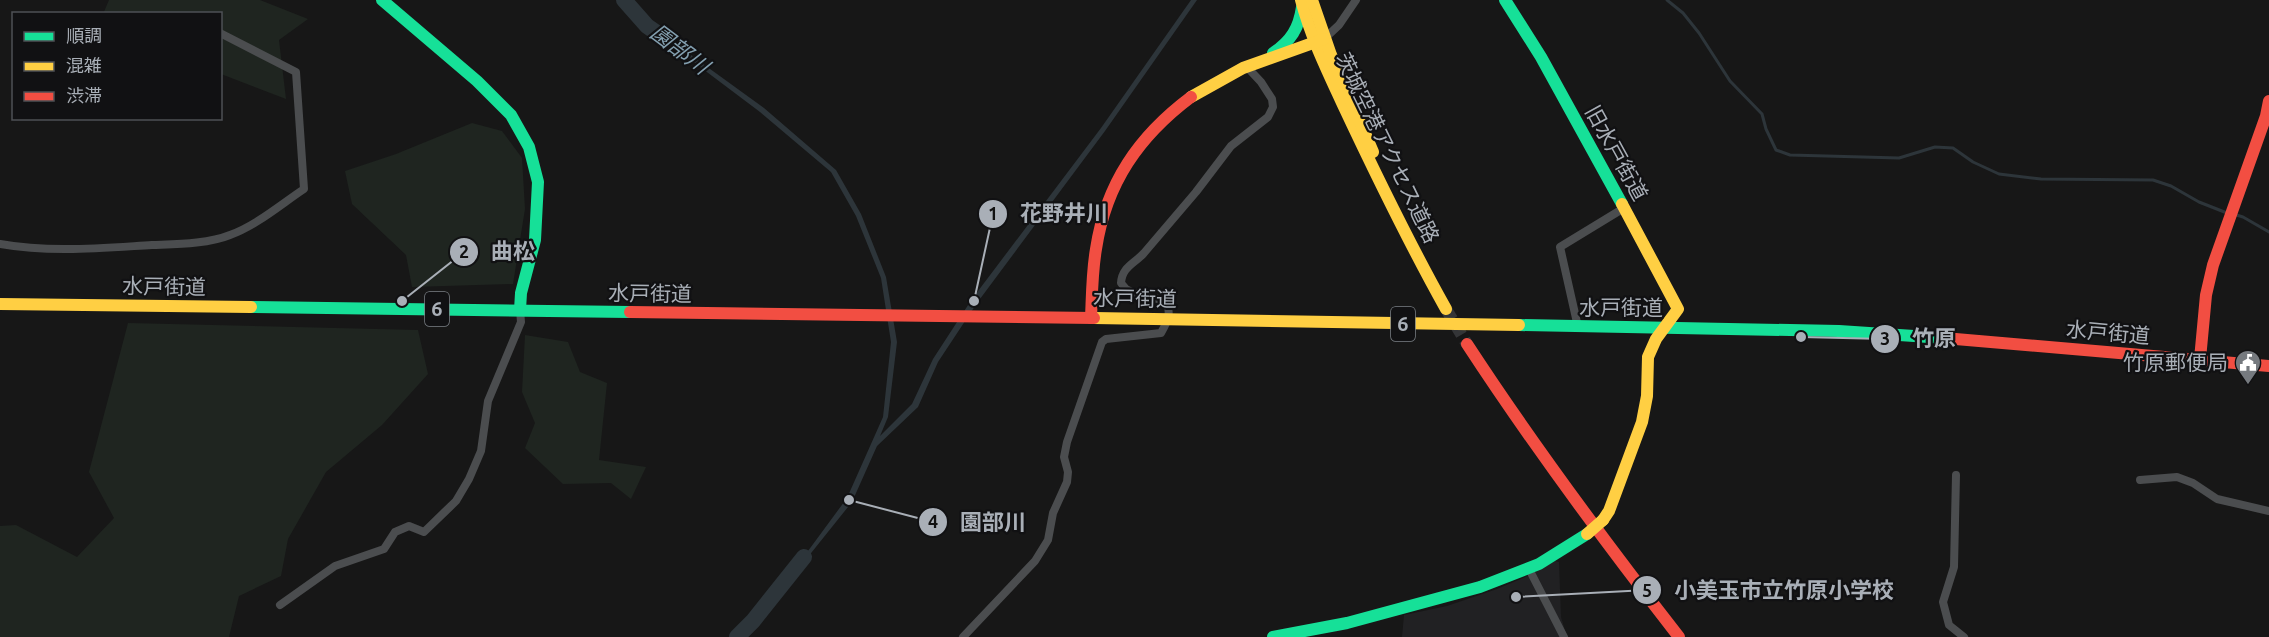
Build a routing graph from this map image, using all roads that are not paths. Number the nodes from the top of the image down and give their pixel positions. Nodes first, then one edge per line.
1 (382, 0) edge
2 (1356, 0) edge
3 (1505, 0) edge
4 (1305, 2) edge
5 (222, 34) edge
6 (1320, 41) junction
7 (1262, 60) junction
8 (1246, 66) junction
9 (2269, 101) edge
10 (1624, 208) junction
11 (0, 244) edge
12 (0, 304) edge
13 (1450, 308) tunnel mouth
14 (520, 310) junction
15 (1092, 318) junction
16 (1168, 319) junction
17 (1578, 327) junction
18 (1666, 327) junction
19 (1470, 342) tunnel mouth
20 (2200, 359) junction
21 (2269, 366) edge
22 (1956, 475) dead end
23 (2140, 480) dead end
24 (2269, 511) edge
25 (1529, 569) junction
26 (280, 605) dead end
27 (963, 637) edge
28 (1273, 637) edge
29 (1564, 637) edge
30 (1679, 637) edge
31 (1964, 637) edge

1 - 14 main road
2 - 6 street
3 - 10 main road, 旧水戸街道
4 - 6 main road, 茨城空港アクセス道路
4 - 7 main road
5 - 11 street
6 - 7 main road
6 - 13 main road, 茨城空港アクセス道路
7 - 8 main road
8 - 15 main road
8 - 16 street
9 - 20 main road
10 - 17 street
10 - 18 main road, 旧水戸街道
12 - 14 main road, 水戸街道 / 6
14 - 15 main road, 水戸街道 / 6
14 - 26 street
15 - 16 main road, 水戸街道 / 6
16 - 17 main road, 水戸街道 / 6
16 - 27 street
17 - 18 main road, 水戸街道 / 6
18 - 20 main road, 水戸街道 / 6
18 - 25 main road, bridge
19 - 30 main road
20 - 21 main road, 水戸街道 / 6
22 - 31 street
23 - 24 street
25 - 28 main road
25 - 29 street

